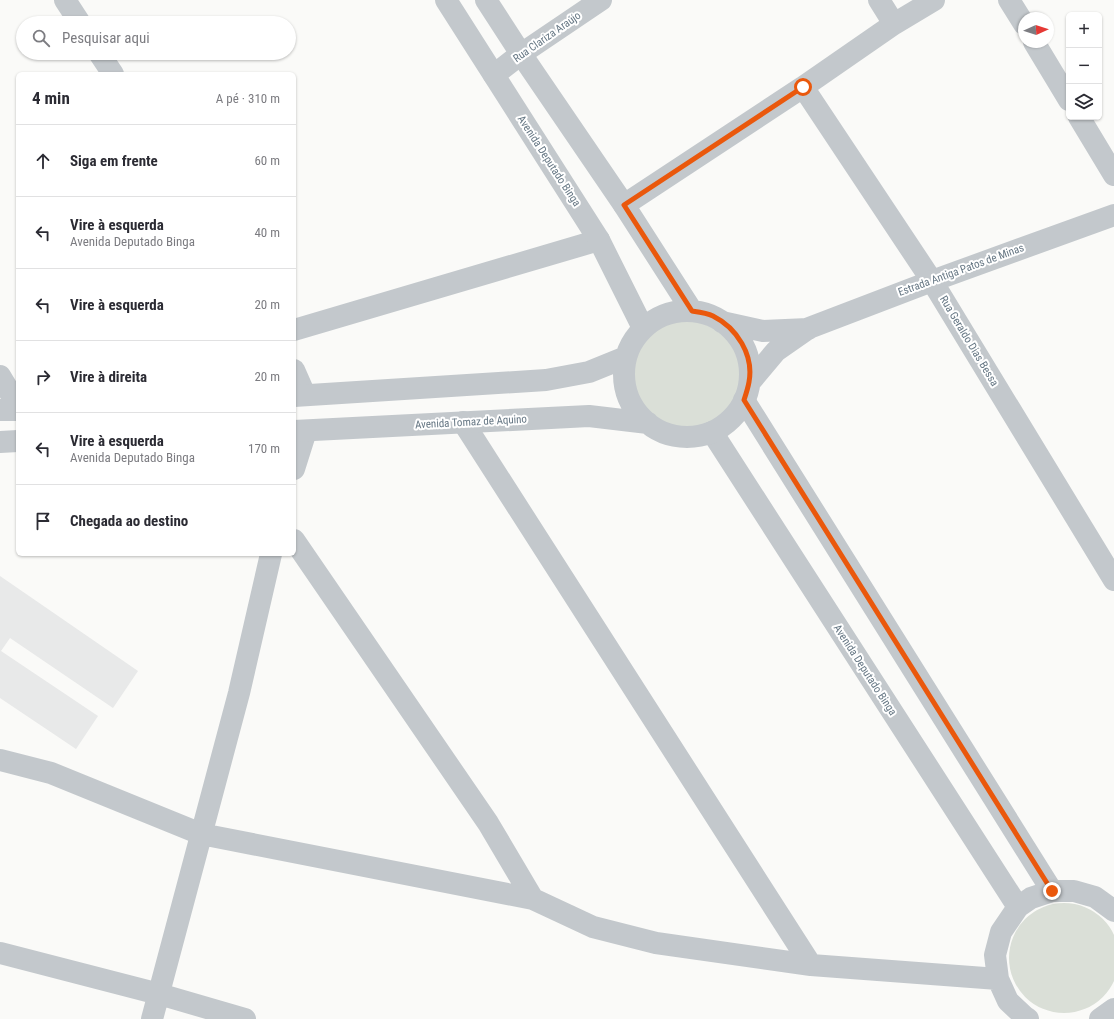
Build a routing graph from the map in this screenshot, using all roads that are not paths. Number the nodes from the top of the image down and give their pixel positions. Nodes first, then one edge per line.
1 (65, 0) edge
2 (446, 0) edge
3 (486, 0) edge
4 (601, 0) edge
5 (879, 0) edge
6 (934, 0) edge
7 (1009, 0) edge
8 (1018, 14) edge
9 (75, 16) edge
10 (894, 24) junction
11 (1038, 48) edge
12 (521, 54) junction
13 (104, 60) edge
14 (112, 72) edge
15 (494, 75) junction
16 (803, 87) junction
17 (1066, 95) edge
18 (1081, 120) edge
19 (1114, 175) edge
20 (624, 205) junction
21 (1114, 215) edge
22 (599, 240) junction
23 (932, 280) junction
24 (692, 311) junction
25 (722, 322) junction
26 (643, 328) junction
27 (809, 328) junction
28 (296, 329) edge
29 (626, 357) junction
30 (0, 376) edge
31 (296, 380) edge
32 (747, 391) junction
33 (299, 396) edge
34 (16, 403) edge
35 (0, 410) edge
36 (16, 410) edge
37 (463, 422) junction
38 (648, 423) junction
39 (300, 431) edge
40 (712, 432) junction
41 (16, 441) edge
42 (0, 442) edge
43 (296, 456) edge
44 (296, 543) edge
45 (270, 556) edge
46 (1114, 580) edge
47 (0, 760) edge
48 (201, 834) junction
49 (1052, 891) junction
50 (534, 899) junction
51 (1018, 907) junction
52 (1114, 911) edge
53 (0, 953) edge
54 (811, 965) junction
55 (998, 979) junction
56 (159, 994) junction
57 (1026, 1018) edge
58 (152, 1019) edge
59 (245, 1019) edge

1 - 9 street
2 - 15 street, Avenida Deputado Binga
3 - 12 street
4 - 12 street, Rua Clariza Araújo
5 - 10 street
6 - 10 street
7 - 8 street
10 - 16 street
11 - 17 street
12 - 15 street, Rua Clariza Araújo
12 - 20 street
13 - 14 street
15 - 22 street, Avenida Deputado Binga
16 - 20 street
16 - 23 street, Rua Geraldo Dias Bessa
18 - 19 street
20 - 24 street
21 - 23 street, Estrada Antiga Patos de Minas
22 - 26 street, Avenida Deputado Binga
22 - 28 street
23 - 27 street, Estrada Antiga Patos de Minas
23 - 46 street, Rua Geraldo Dias Bessa
24 - 25 street
24 - 26 street
25 - 27 street, Estrada Antiga Patos de Minas
25 - 32 street
26 - 29 street
27 - 32 street, Estrada Antiga Patos de Minas
29 - 33 street
29 - 38 street
30 - 34 street
31 - 33 street
32 - 40 street
32 - 49 street
35 - 36 street
37 - 38 street, Avenida Tomaz de Aquino
37 - 39 street, Avenida Tomaz de Aquino
37 - 54 street
38 - 40 street
39 - 43 street
40 - 51 street, Avenida Deputado Binga
41 - 42 street
44 - 50 street
45 - 48 street
47 - 48 street
48 - 50 street
48 - 56 street
49 - 51 street
49 - 52 street
50 - 54 street
51 - 55 street
53 - 56 street
54 - 55 street
55 - 57 street
56 - 58 street
56 - 59 street

